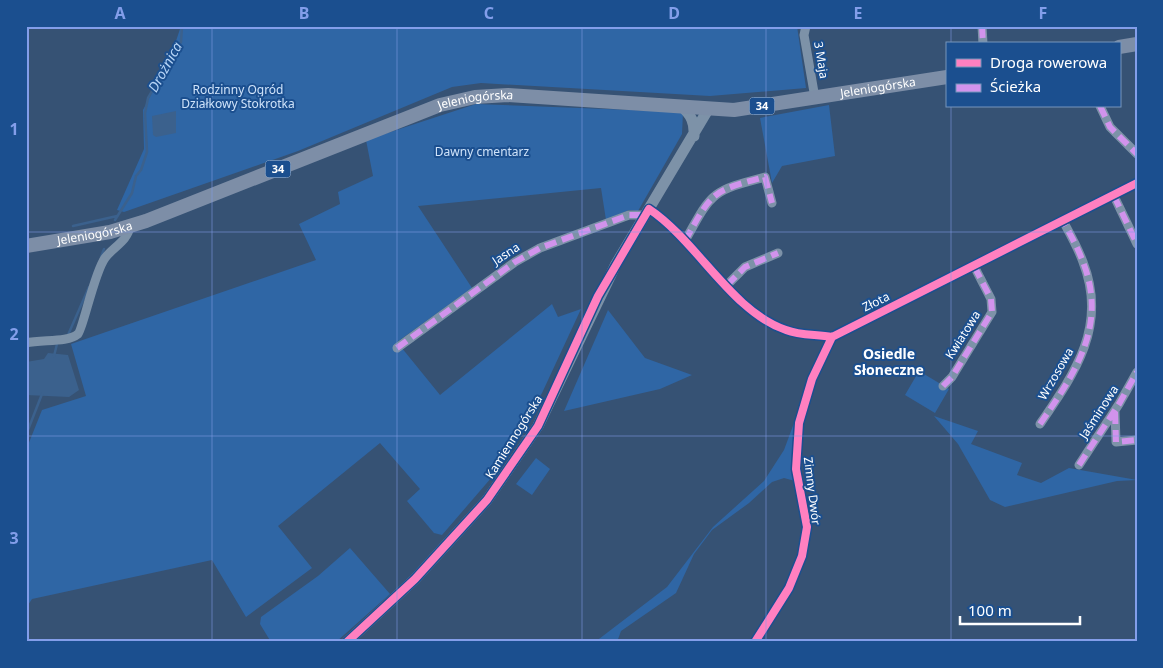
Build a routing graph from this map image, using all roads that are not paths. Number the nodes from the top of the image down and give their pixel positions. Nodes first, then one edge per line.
1 (806, 26) edge
2 (982, 26) edge
3 (983, 42) edge
4 (1137, 44) edge
5 (1120, 47) edge
6 (946, 77) edge
7 (815, 98) junction
8 (681, 106) junction
9 (709, 108) junction
10 (1101, 108) edge
11 (694, 136) junction
12 (1137, 154) edge
13 (1137, 182) edge
14 (1114, 196) junction
15 (772, 203) dead end
16 (646, 212) junction
17 (1063, 221) junction
18 (130, 226) junction
19 (685, 241) junction
20 (1137, 244) edge
21 (26, 246) edge
22 (778, 253) dead end
23 (974, 266) junction
24 (727, 285) junction
25 (832, 337) junction
26 (26, 344) edge
27 (398, 348) dead end
28 (1137, 372) edge
29 (943, 386) dead end
30 (1115, 412) junction
31 (1040, 424) dead end
32 (1137, 440) edge
33 (1079, 465) dead end
34 (348, 642) edge
35 (755, 642) edge

1 - 7 street, 3 Maja
2 - 3 street
4 - 5 main road
6 - 7 main road, Jeleniogórska / 34
7 - 9 main road, Jeleniogórska / 34
8 - 9 main road, Jeleniogórska / 34
8 - 11 street
8 - 18 main road, Jeleniogórska / 34
9 - 11 street, Kamiennogórska
10 - 12 street
11 - 16 street, Kamiennogórska
13 - 14 street, Złota
14 - 17 street, Złota
14 - 20 street
15 - 19 street
16 - 19 street
16 - 27 street, Jasna
16 - 34 street, Kamiennogórska
17 - 23 street, Złota
17 - 31 street, Wrzosowa
18 - 21 main road, Jeleniogórska / 34
18 - 26 street
19 - 24 street
22 - 24 street
23 - 25 street, Złota
23 - 29 street, Kwiatowa
24 - 25 street
25 - 35 street, Zimny Dwór
28 - 30 street, Jaśminowa
30 - 32 street
30 - 33 street, Jaśminowa

